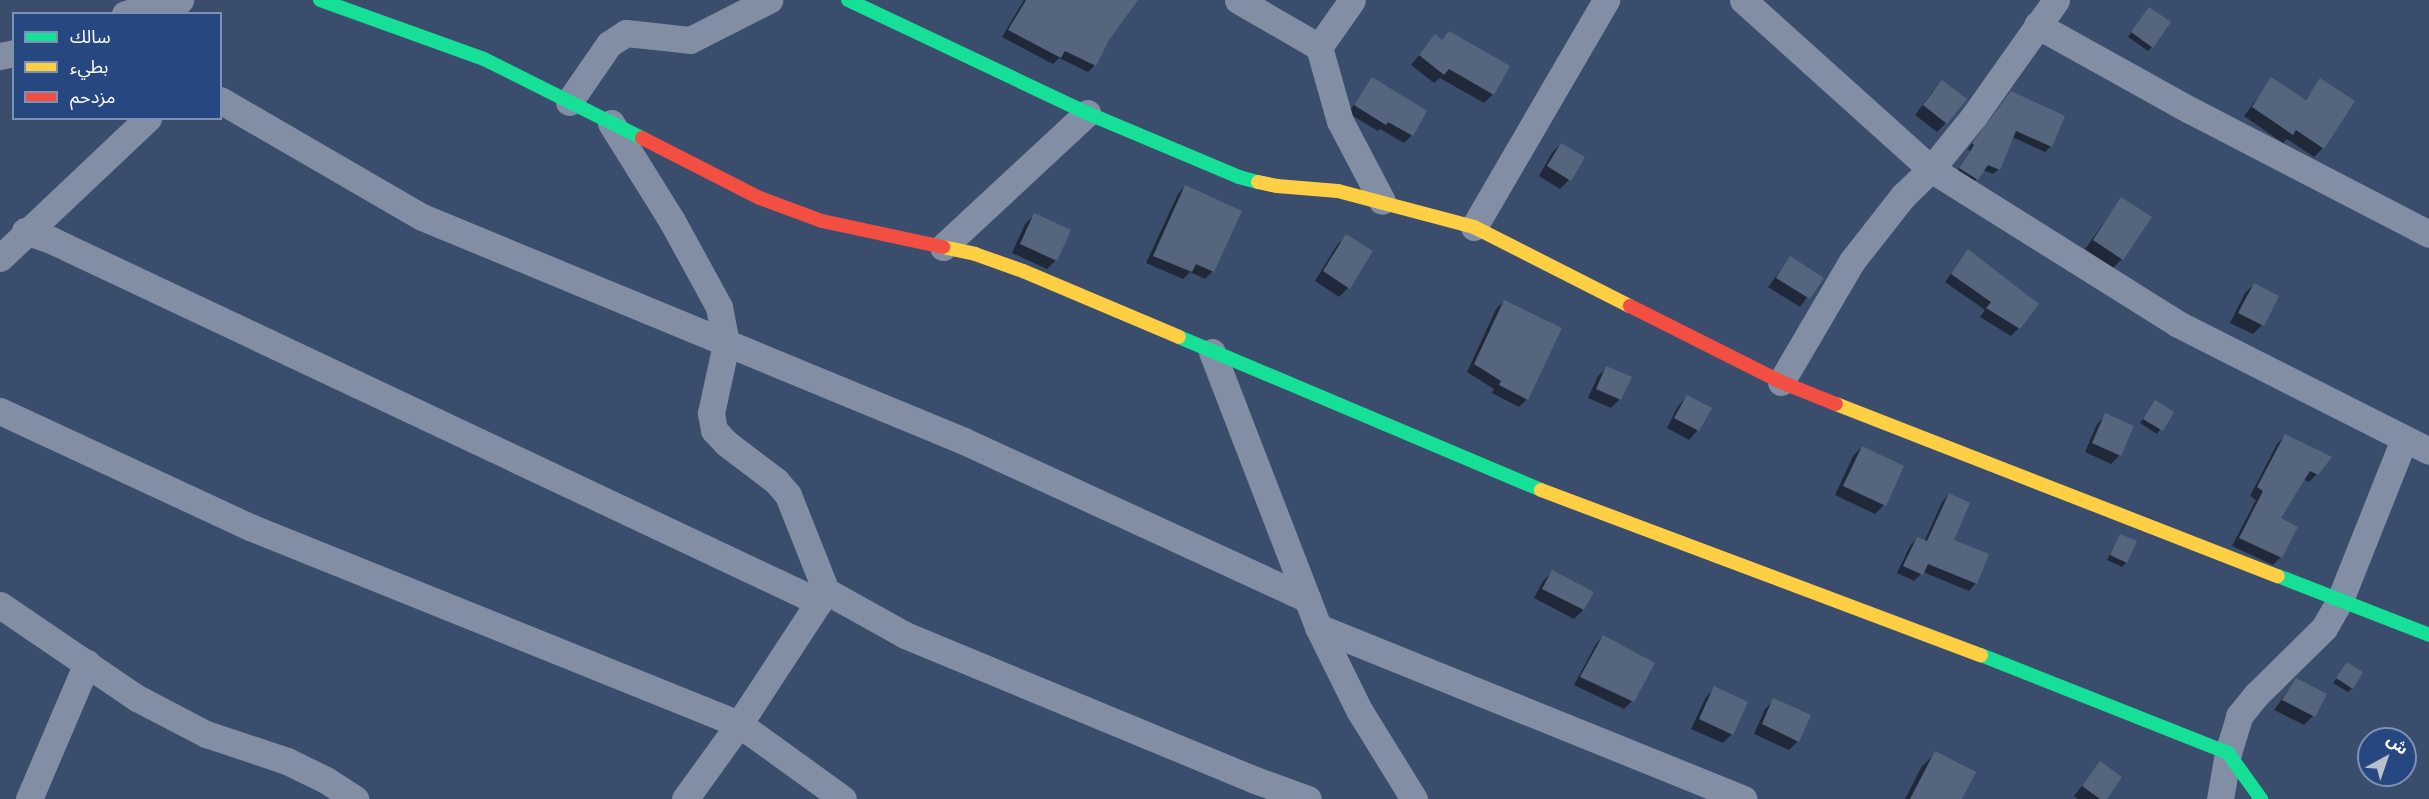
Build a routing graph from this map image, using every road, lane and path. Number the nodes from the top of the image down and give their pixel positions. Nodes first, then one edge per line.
1 (180, 0) edge
2 (320, 0) edge
3 (769, 0) edge
4 (848, 0) edge
5 (1238, 0) edge
6 (1352, 0) edge
7 (1606, 0) edge
8 (1743, 0) edge
9 (2056, 0) edge
10 (133, 12) edge
11 (2037, 25) junction
12 (1319, 47) junction
13 (222, 101) edge
14 (569, 102) junction
15 (1087, 113) junction
16 (146, 120) edge
17 (611, 123) junction
18 (1931, 169) junction
19 (1382, 201) junction
20 (1474, 227) junction
21 (25, 231) junction
22 (2429, 234) edge
23 (943, 247) junction
24 (0, 258) edge
25 (726, 344) junction
26 (1212, 352) junction
27 (1781, 382) junction
28 (0, 411) edge
29 (2403, 439) junction
30 (2429, 451) edge
31 (823, 597) junction
32 (1307, 599) junction
33 (2340, 600) junction
34 (0, 605) edge
35 (1318, 627) junction
36 (2429, 635) edge
37 (87, 663) junction
38 (739, 724) junction
39 (2228, 753) junction
40 (1251, 789) edge
41 (29, 799) edge
42 (355, 799) edge
43 (685, 799) edge
44 (843, 799) edge
45 (1308, 799) edge
46 (1414, 799) edge
47 (1744, 799) edge
48 (2220, 799) edge
49 (2261, 799) edge

1 - 10 street
2 - 14 street
3 - 14 street
4 - 15 street
5 - 12 street
6 - 12 street
7 - 20 street
8 - 18 street
9 - 11 street
11 - 18 street
11 - 22 street
12 - 19 street
13 - 25 street
14 - 17 street
15 - 19 street
15 - 23 street
16 - 21 street
17 - 23 street
17 - 25 street
18 - 27 street
18 - 29 street
19 - 20 street
20 - 27 street
21 - 24 street
21 - 31 street
23 - 26 street
25 - 31 street
25 - 32 street
26 - 32 street
26 - 39 street
27 - 33 street
28 - 38 street
29 - 30 street
29 - 33 street
31 - 38 street
31 - 40 street
32 - 35 street
33 - 36 street
33 - 39 street
34 - 37 street
35 - 46 street
35 - 47 street
37 - 41 street
37 - 42 street
38 - 43 street
38 - 44 street
39 - 48 street
39 - 49 street
40 - 45 street

